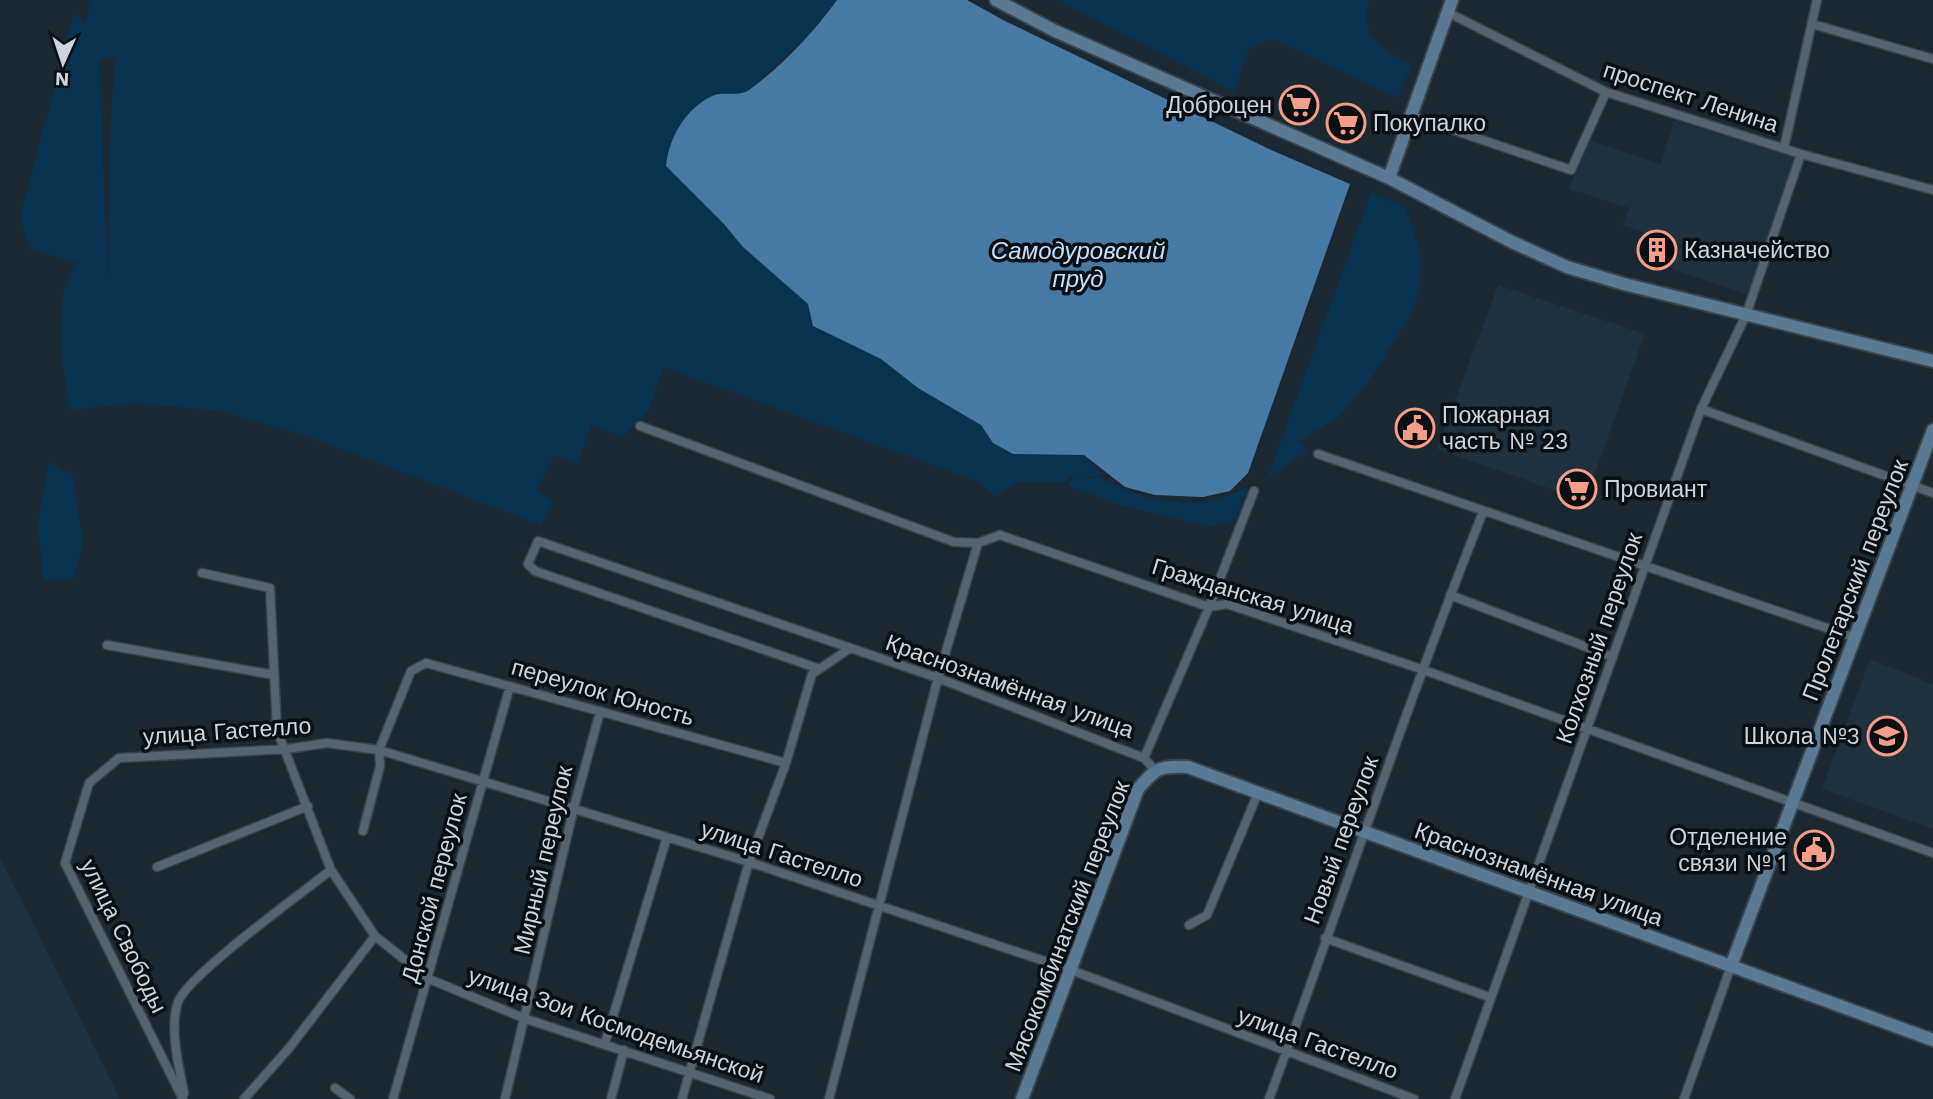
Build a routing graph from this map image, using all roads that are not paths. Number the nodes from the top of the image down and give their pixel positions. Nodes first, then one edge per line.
1 (996, 0) edge
2 (1817, 0) edge
3 (1450, 6) edge
4 (1812, 24) junction
5 (1933, 59) edge
6 (1606, 92) junction
7 (1409, 115) junction
8 (1784, 148) junction
9 (1801, 153) junction
10 (1389, 177) junction
11 (1933, 190) edge
12 (1746, 315) junction
13 (1933, 361) edge
14 (1701, 409) junction
15 (640, 426) dead end
16 (1933, 430) edge
17 (1318, 454) dead end
18 (1913, 486) junction
19 (1254, 491) dead end
20 (1933, 493) edge
21 (1483, 512) junction
22 (978, 543) junction
23 (1644, 568) junction
24 (202, 573) dead end
25 (1450, 595) junction
26 (1209, 607) junction
27 (1856, 638) junction
28 (107, 645) dead end
29 (849, 649) junction
30 (1614, 657) junction
31 (817, 668) junction
32 (1421, 669) junction
33 (274, 675) junction
34 (938, 678) junction
35 (510, 686) junction
36 (600, 712) junction
37 (1589, 729) junction
38 (287, 749) junction
39 (379, 750) junction
40 (119, 758) joint
41 (1144, 758) junction
42 (786, 763) junction
43 (1155, 770) junction
44 (484, 780) junction
45 (1258, 793) junction
46 (1792, 804) junction
47 (308, 806) junction
48 (574, 807) junction
49 (363, 831) dead end
50 (1366, 832) junction
51 (667, 837) junction
52 (1933, 853) edge
53 (749, 862) junction
54 (158, 867) dead end
55 (331, 870) junction
56 (1529, 894) junction
57 (877, 906) junction
58 (1189, 925) dead end
59 (375, 936) junction
60 (1325, 938) junction
61 (1731, 966) junction
62 (1070, 970) junction
63 (429, 979) junction
64 (1489, 997) junction
65 (526, 1019) junction
66 (1933, 1040) edge
67 (606, 1043) junction
68 (624, 1050) junction
69 (1286, 1052) junction
70 (690, 1072) junction
71 (335, 1088) dead end
72 (184, 1099) edge
73 (244, 1099) edge
74 (351, 1099) edge
75 (393, 1099) edge
76 (505, 1099) edge
77 (611, 1099) edge
78 (682, 1099) edge
79 (770, 1099) edge
80 (829, 1099) edge
81 (1022, 1099) edge
82 (1269, 1099) edge
83 (1414, 1099) edge
84 (1455, 1099) edge
85 (1684, 1099) edge

1 - 10 main road
2 - 4 street
3 - 6 street, проспект Ленина
3 - 7 main road
4 - 5 street
4 - 8 street
6 - 7 street
6 - 8 street, проспект Ленина
7 - 10 main road
8 - 9 street, проспект Ленина
9 - 11 street, проспект Ленина
9 - 12 street, Колхозный переулок
10 - 12 main road
12 - 13 main road
12 - 14 street, Колхозный переулок
14 - 18 street
14 - 23 street, Колхозный переулок
15 - 22 street, Гражданская улица
16 - 18 main road, Пролетарский переулок
17 - 21 street
18 - 20 street
18 - 27 main road, Пролетарский переулок
19 - 26 street, Мясокомбинатский переулок
21 - 23 street
21 - 25 street, Новый переулок
22 - 26 street, Гражданская улица
22 - 34 street
23 - 27 street
23 - 30 street, Колхозный переулок
24 - 33 street, улица Зои Космодемьянской
25 - 30 street
25 - 32 street, Новый переулок
26 - 32 street, Гражданская улица
26 - 41 street, Мясокомбинатский переулок
27 - 46 main road, Пролетарский переулок
28 - 33 street
29 - 31 street
29 - 31 street, Краснознамённая улица
29 - 34 street, Краснознамённая улица
30 - 37 street, Колхозный переулок
31 - 42 street
32 - 37 street, Гражданская улица
32 - 50 street, Новый переулок
33 - 38 street, улица Зои Космодемьянской
34 - 41 street, Краснознамённая улица
34 - 57 street
35 - 36 street, переулок Юность
35 - 39 street, переулок Юность
35 - 44 street, Донской переулок
36 - 42 street, переулок Юность
36 - 48 street, Мирный переулок
37 - 46 street, Гражданская улица
37 - 56 street, Колхозный переулок
38 - 39 street, улица Гастелло
38 - 40 street, улица Гастелло
38 - 47 street, улица Зои Космодемьянской
39 - 44 street, улица Гастелло
39 - 49 street
40 - 72 street, улица Свободы
41 - 43 street, Краснознамённая улица
42 - 53 street
43 - 45 main road, Краснознамённая улица
43 - 62 main road, Мясокомбинатский переулок
44 - 48 street, улица Гастелло
44 - 63 street, Донской переулок
45 - 50 main road, Краснознамённая улица
45 - 58 street
46 - 52 street, Гражданская улица
46 - 61 main road, Пролетарский переулок
47 - 54 street
47 - 55 street, улица Зои Космодемьянской
48 - 51 street, улица Гастелло
48 - 65 street, Мирный переулок
50 - 56 main road, Краснознамённая улица
50 - 60 street, Новый переулок
51 - 53 street, улица Гастелло
51 - 67 street
53 - 57 street, улица Гастелло
53 - 70 street
55 - 59 street, улица Зои Космодемьянской
55 - 72 street
56 - 61 main road, Краснознамённая улица
56 - 64 street, Колхозный переулок
57 - 62 street, улица Гастелло
57 - 80 street
59 - 63 street, улица Зои Космодемьянской
59 - 73 street
60 - 64 street
60 - 69 street, Новый переулок
61 - 66 main road, Краснознамённая улица
61 - 85 street, Пролетарский переулок
62 - 69 street, улица Гастелло
62 - 81 main road, Мясокомбинатский переулок
63 - 65 street, улица Зои Космодемьянской
63 - 75 street, Донской переулок
64 - 84 street, Колхозный переулок
65 - 67 street, улица Зои Космодемьянской
65 - 76 street, Мирный переулок
67 - 68 street, улица Зои Космодемьянской
68 - 70 street, улица Зои Космодемьянской
68 - 77 street
69 - 82 street, Новый переулок
69 - 83 street, улица Гастелло
70 - 78 street
70 - 79 street, улица Зои Космодемьянской
71 - 74 street

